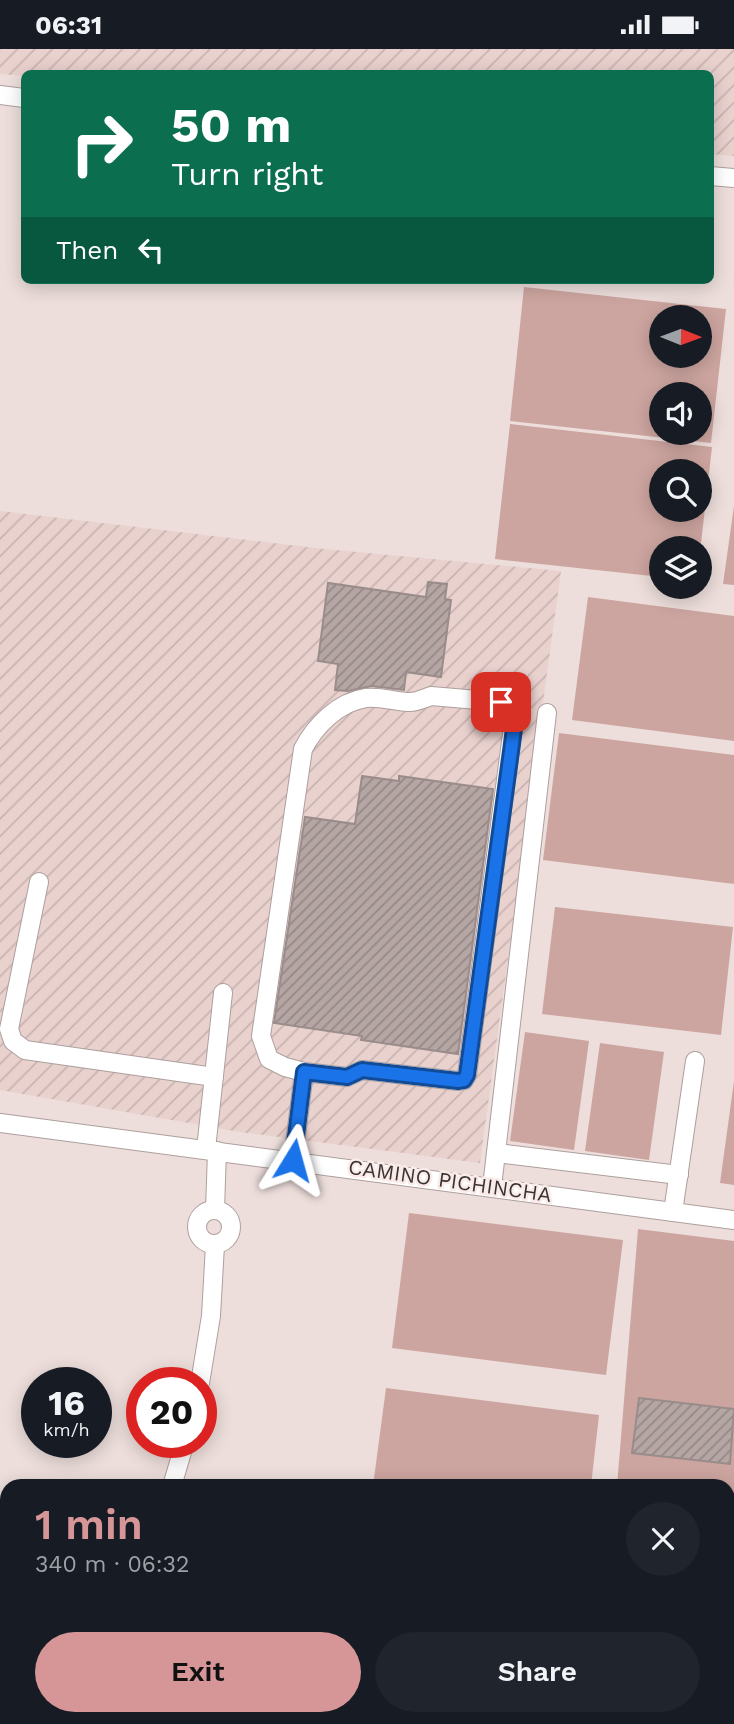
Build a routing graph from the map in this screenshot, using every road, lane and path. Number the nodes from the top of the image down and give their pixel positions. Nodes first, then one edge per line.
1 (0, 95) edge
2 (21, 97) edge
3 (714, 176) edge
4 (734, 179) edge
5 (547, 713) dead end
6 (39, 882) dead end
7 (223, 993) dead end
8 (695, 1061) dead end
9 (304, 1072) junction
10 (214, 1077) junction
11 (0, 1123) edge
12 (212, 1150) junction
13 (496, 1153) junction
14 (293, 1160) junction
15 (679, 1175) junction
16 (492, 1187) junction
17 (673, 1212) junction
18 (734, 1220) edge
19 (203, 1367) edge
20 (180, 1458) edge
21 (174, 1479) edge

1 - 2 street
3 - 4 street
5 - 13 street
6 - 10 street
7 - 10 street
8 - 15 street
9 - 9 street
9 - 14 street
10 - 12 street
11 - 12 street, CAMINO PICHINCHA
12 - 14 street, CAMINO PICHINCHA
12 - 19 street
13 - 15 street
13 - 16 street
14 - 16 street, CAMINO PICHINCHA
15 - 17 street
16 - 17 street, CAMINO PICHINCHA
17 - 18 street, CAMINO PICHINCHA
20 - 21 street

